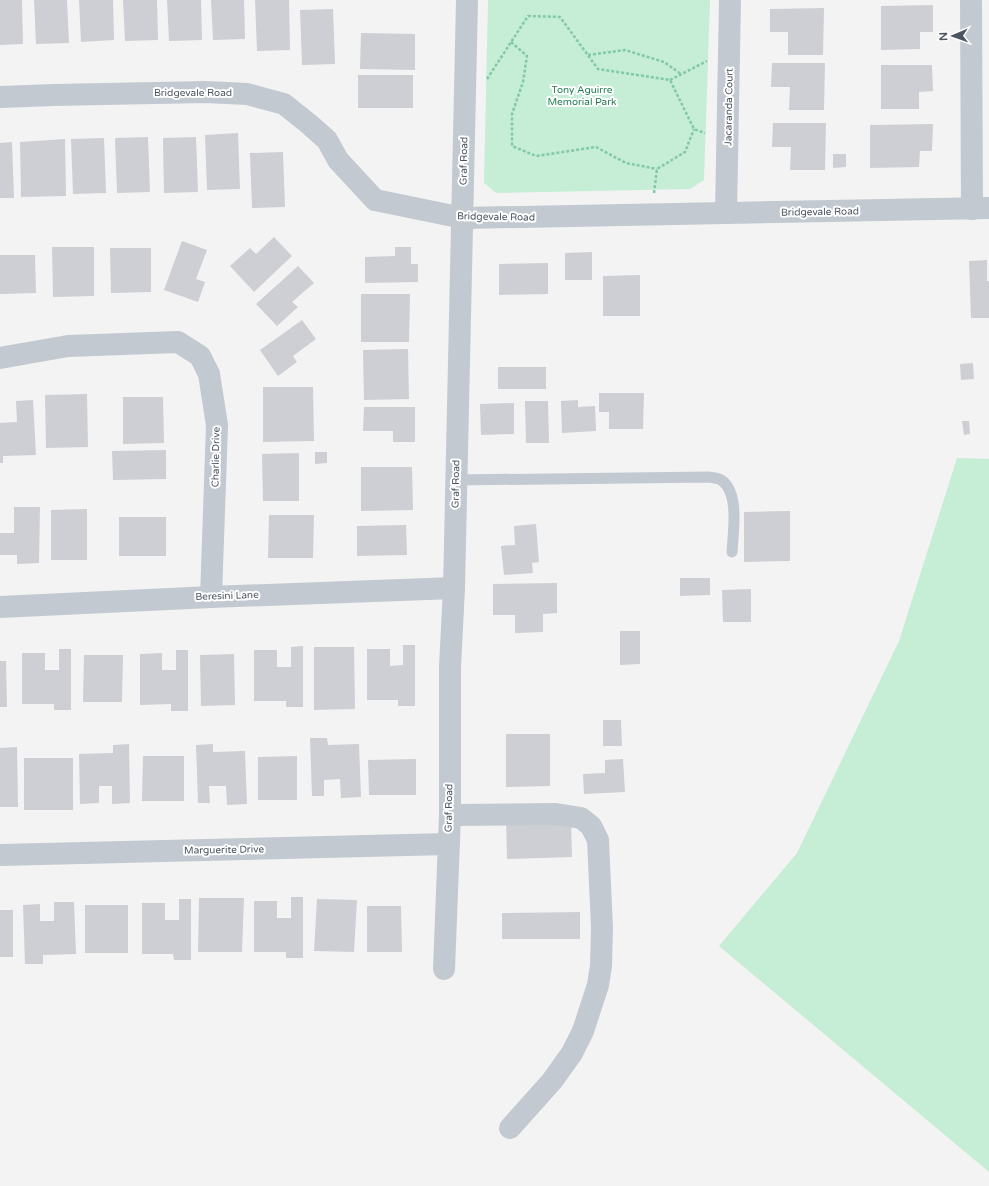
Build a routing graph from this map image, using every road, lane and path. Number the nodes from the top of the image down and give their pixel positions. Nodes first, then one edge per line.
1 (467, 0) edge
2 (730, 0) edge
3 (971, 0) edge
4 (511, 42) junction
5 (730, 49) junction
6 (588, 55) junction
7 (681, 74) junction
8 (486, 80) dead end
9 (670, 80) junction
10 (0, 97) edge
11 (694, 129) junction
12 (728, 141) junction
13 (657, 170) junction
14 (981, 209) edge
15 (726, 213) junction
16 (656, 215) junction
17 (463, 218) junction
18 (0, 358) edge
19 (456, 480) junction
20 (732, 552) dead end
21 (454, 588) junction
22 (211, 597) junction
23 (0, 607) edge
24 (450, 815) junction
25 (448, 844) junction
26 (0, 855) edge
27 (444, 969) dead end
28 (510, 1128) dead end

1 - 17 street, Graf Road
2 - 5 street, Jacaranda Court
3 - 14 street
4 - 6 path
4 - 8 path
4 - 13 path
5 - 7 path
5 - 12 street, Jacaranda Court
6 - 7 path
6 - 9 path
7 - 9 path
9 - 11 path
10 - 17 street, Bridgevale Road
11 - 12 path
11 - 13 path
12 - 15 street, Jacaranda Court
13 - 16 path
14 - 15 street, Bridgevale Road
15 - 16 street, Bridgevale Road
16 - 17 street, Bridgevale Road
17 - 19 street, Graf Road
18 - 22 street, Charlie Drive
19 - 20 lane
19 - 21 street, Graf Road
21 - 22 street, Beresini Lane
21 - 24 street, Graf Road
22 - 23 street, Beresini Lane
24 - 25 street, Graf Road
24 - 28 street
25 - 26 street, Marguerite Drive
25 - 27 street, Graf Road

